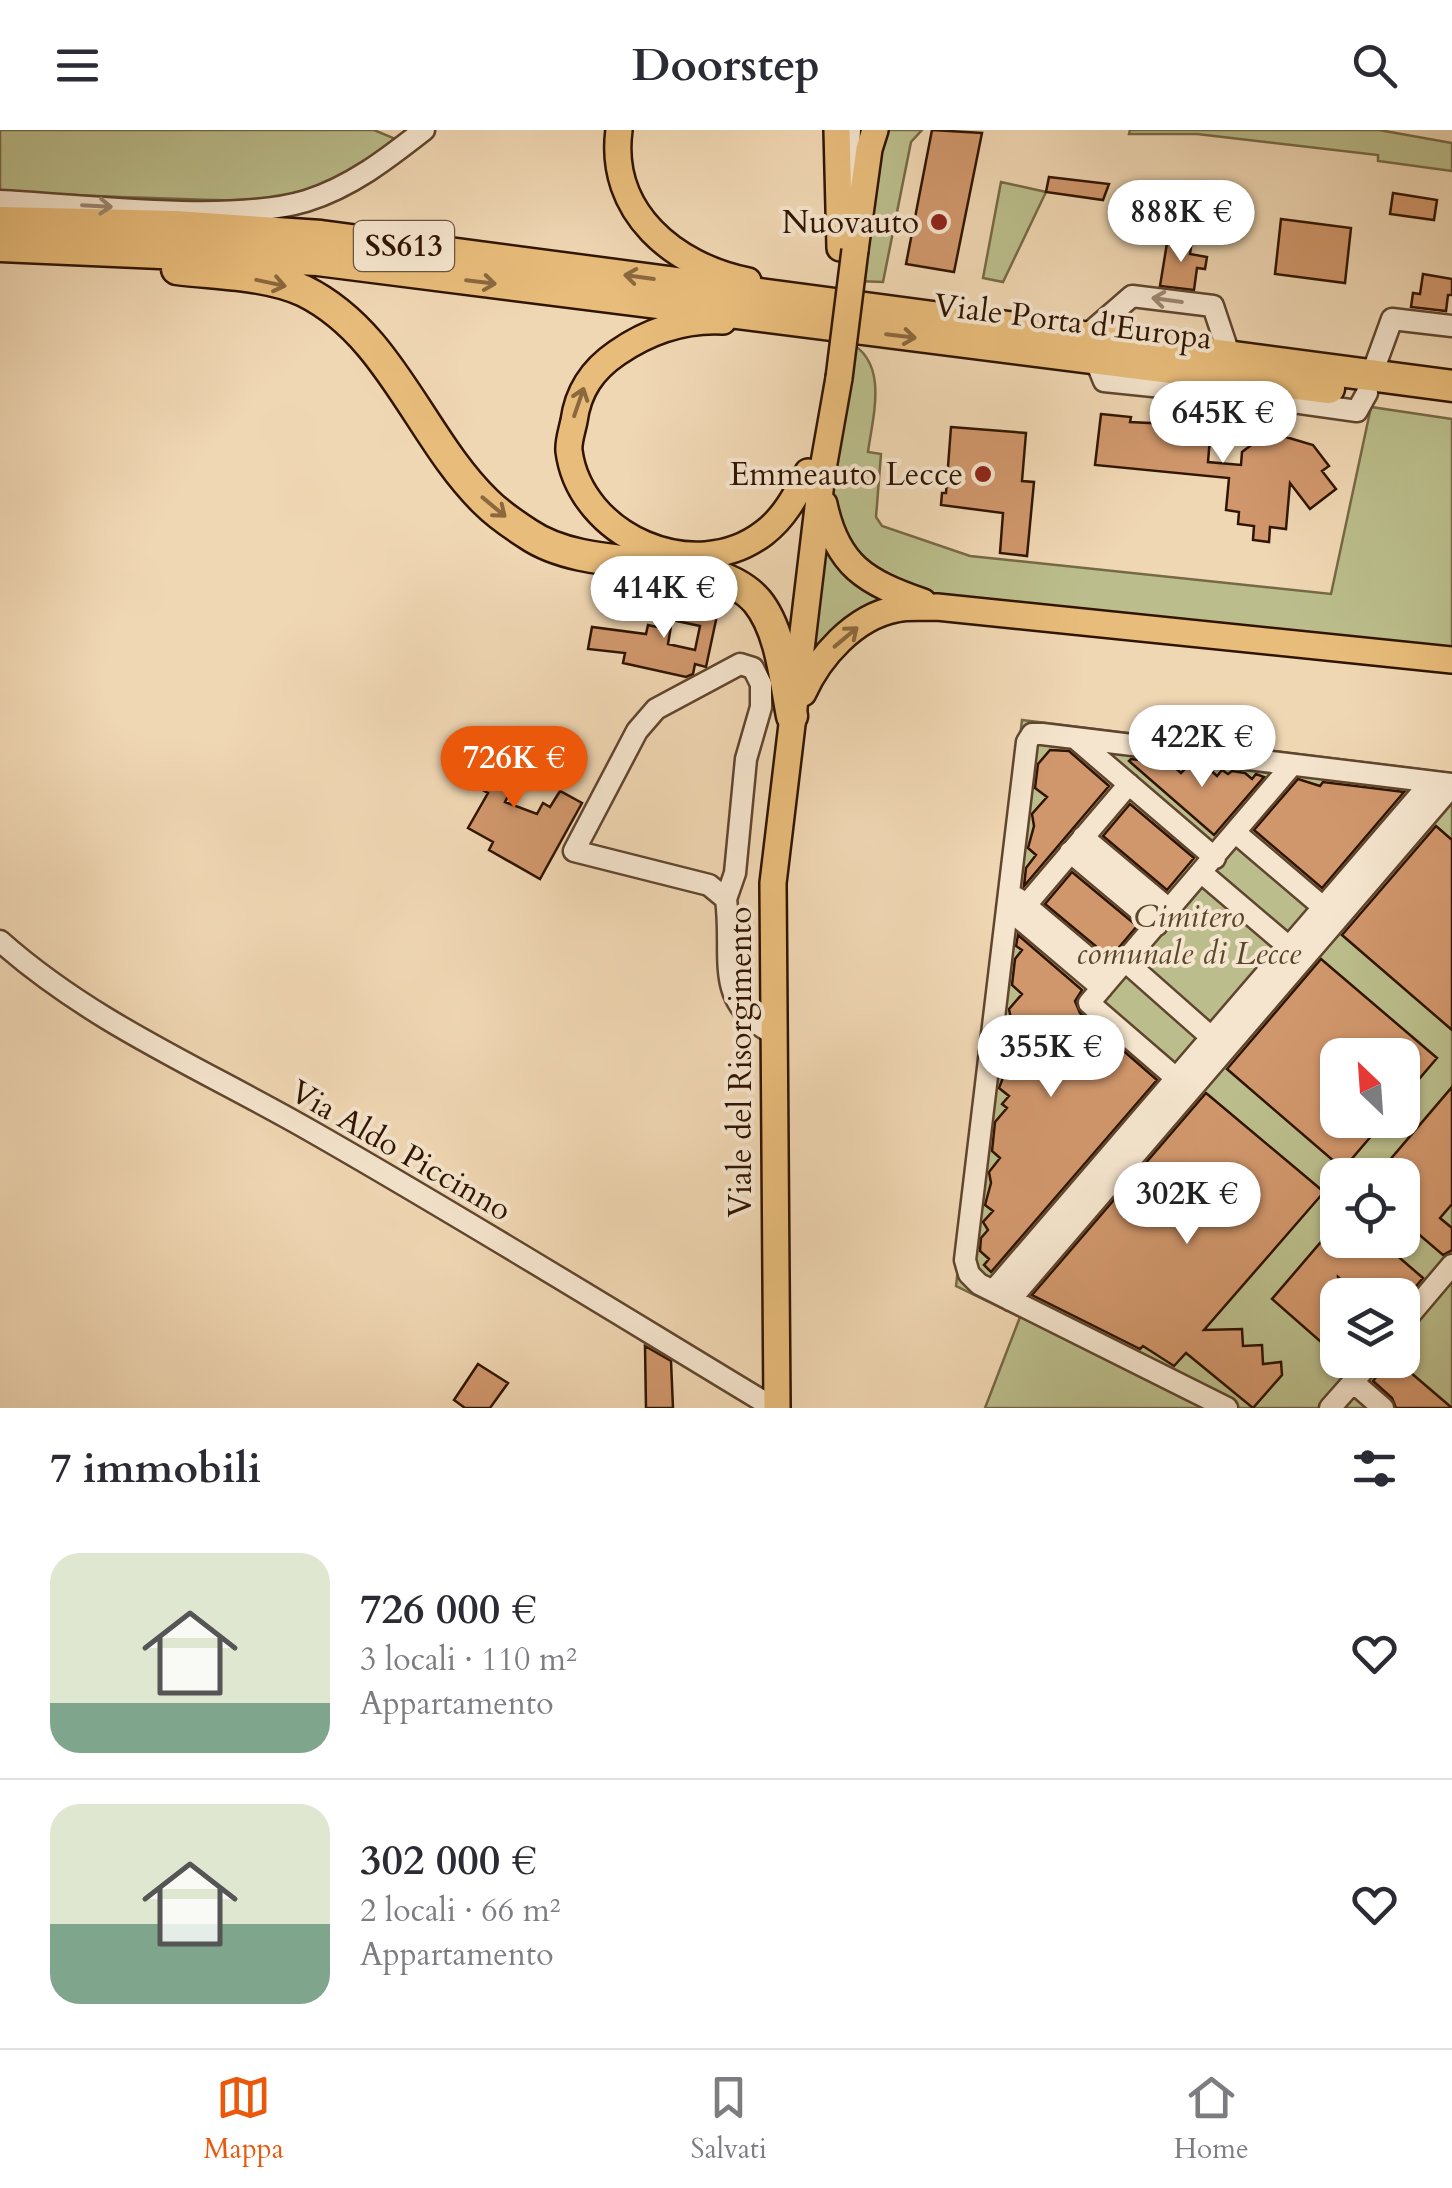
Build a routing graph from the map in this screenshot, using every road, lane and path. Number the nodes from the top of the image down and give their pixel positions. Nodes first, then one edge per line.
1 (424, 130) edge
2 (619, 130) edge
3 (837, 130) edge
4 (850, 130) edge
5 (876, 130) edge
6 (0, 201) edge
7 (0, 222) edge
8 (0, 246) edge
9 (848, 249) junction
10 (0, 256) edge
11 (805, 311) junction
12 (1452, 326) edge
13 (1091, 348) junction
14 (1234, 369) junction
15 (1369, 383) junction
16 (1452, 386) edge
17 (1452, 406) edge
18 (815, 473) junction
19 (937, 607) junction
20 (1452, 660) edge
21 (792, 716) junction
22 (1085, 739) junction
23 (1292, 764) junction
24 (1128, 784) junction
25 (1445, 784) edge
26 (1077, 845) junction
27 (1219, 854) junction
28 (726, 899) junction
29 (1014, 902) junction
30 (1323, 908) junction
31 (1163, 918) junction
32 (0, 942) edge
33 (1289, 947) junction
34 (1113, 975) junction
35 (772, 1034) junction
36 (1212, 1038) junction
37 (1176, 1078) junction
38 (1452, 1265) edge
39 (1002, 1295) junction
40 (1420, 1303) edge
41 (1356, 1378) edge
42 (1353, 1382) junction
43 (775, 1408) edge
44 (1227, 1408) edge
45 (1330, 1408) edge
46 (1383, 1408) edge

6 -> 1 street
2 - 11 main road
3 - 9 main road
4 - 9 street
5 - 9 main road
11 -> 7 highway, SS613
8 -> 11 highway, SS613
9 - 18 main road, Viale del Risorgimento
10 -> 21 highway
11 - 13 highway, Viale Porta d'Europa
18 -> 11 main road
12 - 15 street
13 - 14 highway, Viale Porta d'Europa
13 - 14 street
14 -> 13 street
14 - 15 highway, Viale Porta d'Europa
15 - 16 highway, Viale Porta d'Europa
15 - 17 highway, Viale Porta d'Europa
18 - 19 main road
18 - 21 main road, Viale del Risorgimento
19 - 20 main road
21 -> 19 main road
21 - 35 main road, Viale del Risorgimento
22 - 23 street
22 - 24 street
22 - 27 street
22 - 29 street
23 - 25 street
23 - 27 street
24 - 26 street
24 - 27 street
25 - 30 street
25 - 39 street
26 - 29 street
26 - 31 street
27 - 30 street
27 - 31 street
27 - 33 street
28 - 28 street
28 - 35 street
29 - 34 street
29 - 39 street
30 - 33 street
31 - 34 street
32 - 43 street, Via Aldo Piccinno
33 - 36 street
34 - 36 street
34 - 37 street
35 - 43 main road, Viale del Risorgimento
36 - 37 street
37 - 39 street
38 - 40 street
39 - 44 street
41 - 42 street
42 - 45 street
42 - 46 street

